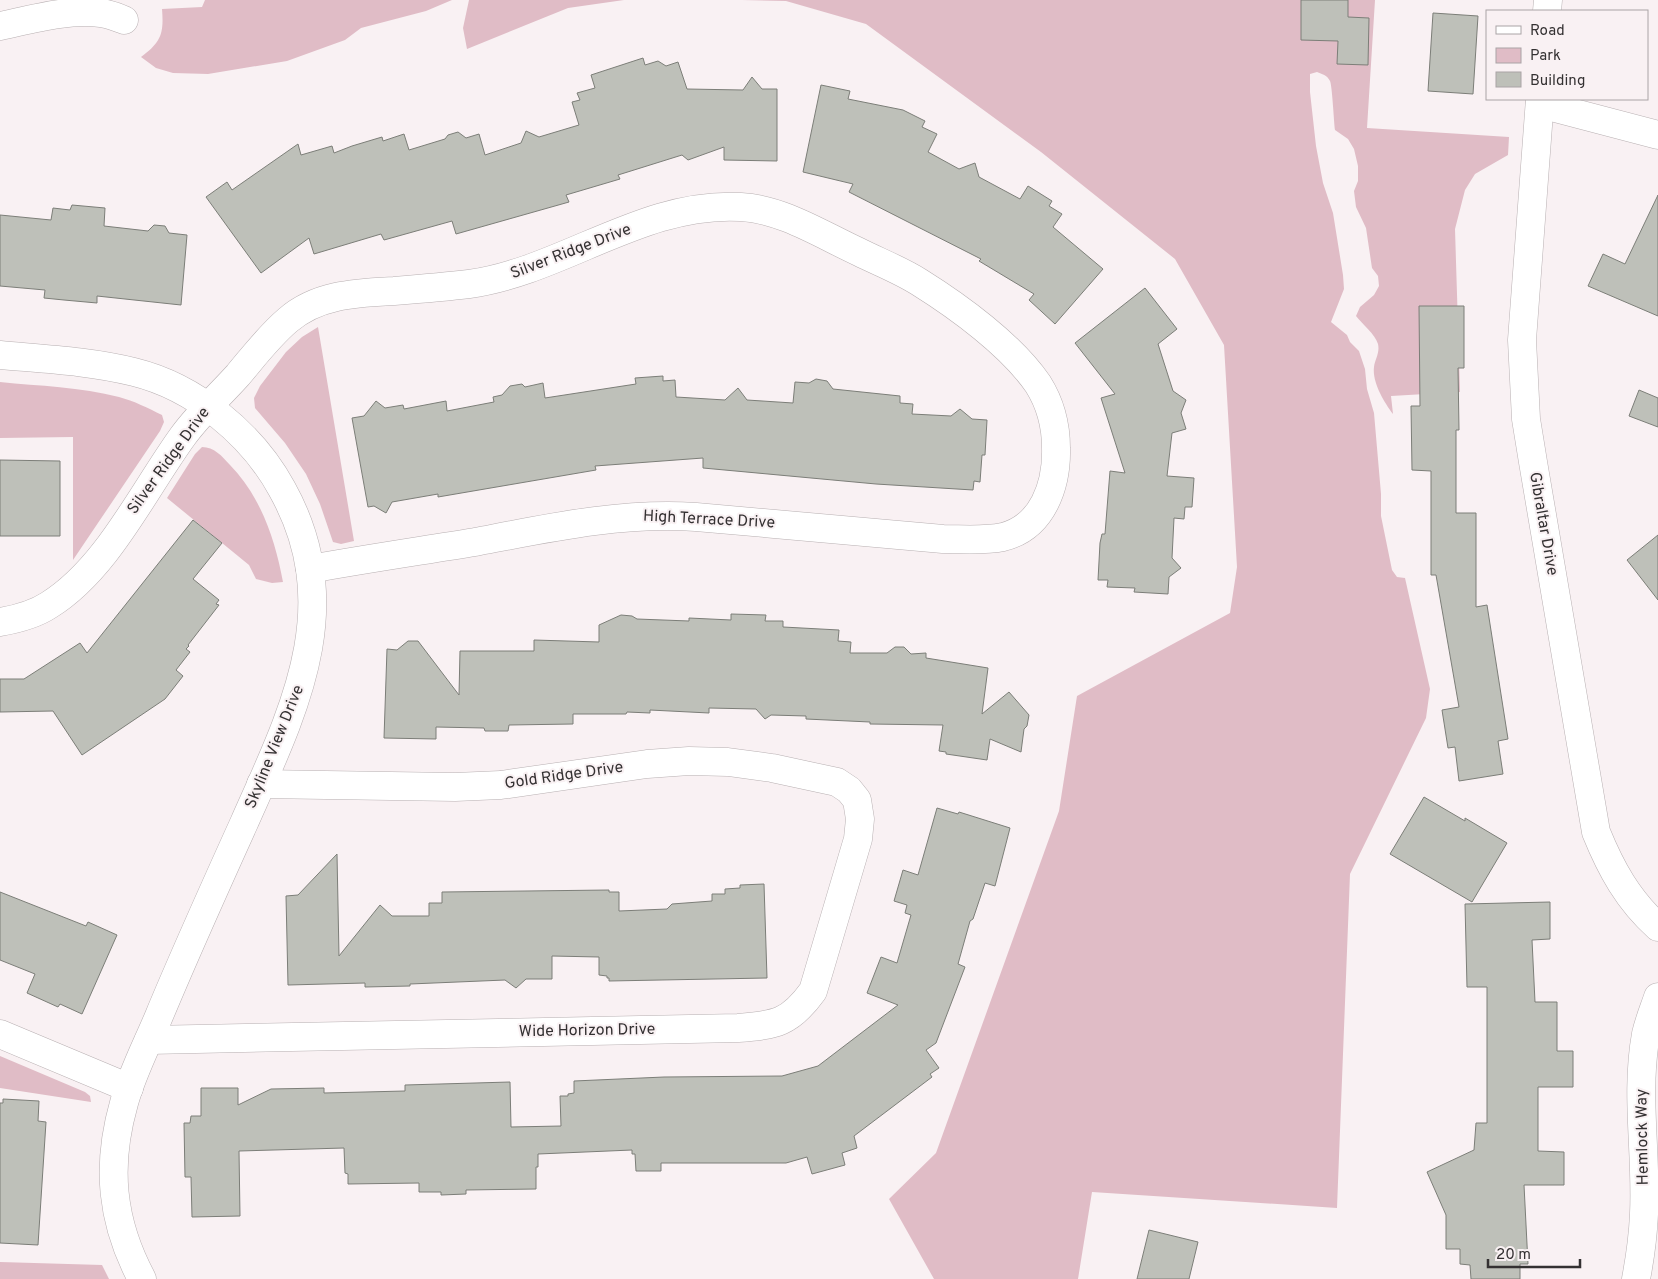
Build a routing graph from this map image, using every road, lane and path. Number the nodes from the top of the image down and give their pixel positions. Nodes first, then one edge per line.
1 (124, 20) dead end
2 (0, 26) edge
3 (1540, 101) edge
4 (1658, 135) edge
5 (0, 355) edge
6 (207, 407) junction
7 (991, 538) joint
8 (310, 569) junction
9 (0, 622) edge
10 (261, 784) junction
11 (857, 800) joint
12 (1658, 927) edge
13 (1658, 997) edge
14 (0, 1034) edge
15 (149, 1040) junction
16 (129, 1088) junction
17 (142, 1279) edge
18 (1636, 1279) edge

1 - 2 street
3 - 4 street
3 - 12 street, Gibraltar Drive
5 - 6 street, Skyline View Drive
6 - 7 street, Silver Ridge Drive
6 - 8 street, Skyline View Drive
6 - 9 street, Silver Ridge Drive
7 - 8 street, High Terrace Drive
8 - 10 street, Skyline View Drive
10 - 11 street, Gold Ridge Drive
10 - 15 street, Skyline View Drive
11 - 15 street, Wide Horizon Drive
13 - 18 street, Hemlock Way
14 - 16 street
15 - 16 street, Skyline View Drive
16 - 17 street, Skyline View Drive

